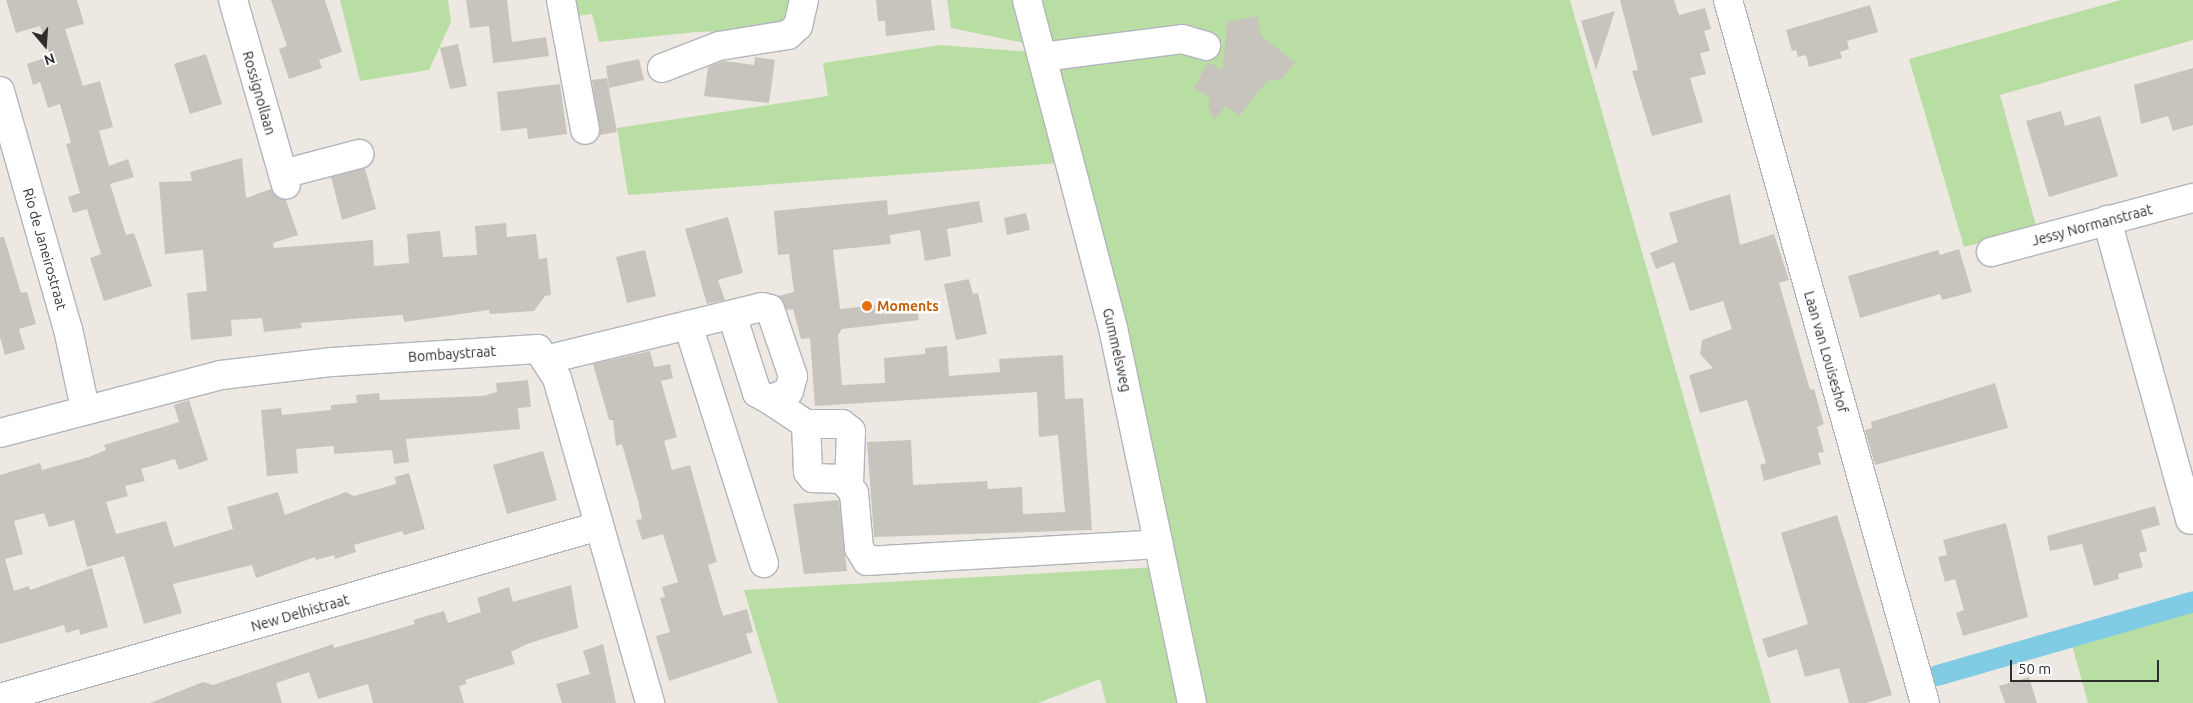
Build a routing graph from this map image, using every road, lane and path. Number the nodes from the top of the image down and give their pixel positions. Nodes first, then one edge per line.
1 (234, 0) edge
2 (561, 0) edge
3 (804, 0) edge
4 (1027, 0) edge
5 (1728, 0) edge
6 (1206, 46) dead end
7 (1042, 57) junction
8 (662, 68) dead end
9 (0, 91) edge
10 (585, 130) dead end
11 (359, 154) dead end
12 (2193, 198) edge
13 (2107, 220) junction
14 (1991, 252) dead end
15 (732, 315) junction
16 (688, 325) junction
17 (549, 359) junction
18 (770, 400) junction
19 (85, 408) junction
20 (806, 424) junction
21 (0, 433) edge
22 (849, 484) junction
23 (2190, 520) dead end
24 (599, 526) junction
25 (1159, 544) junction
26 (764, 563) dead end
27 (0, 698) edge
28 (650, 703) edge
29 (1192, 703) edge
30 (1925, 703) edge

1 - 11 street, Rossignollaan
2 - 10 street
3 - 8 street
4 - 7 street, Gummelsweg
5 - 30 street, Laan van Louiseshof
6 - 7 street
7 - 25 street, Gummelsweg
9 - 19 street, Rio de Janeirostraat
12 - 13 street, Jessy Normanstraat
13 - 14 street, Jessy Normanstraat
13 - 23 street
15 - 16 street
15 - 18 street
15 - 18 street
16 - 17 street
16 - 26 street
17 - 19 street, Bombaystraat
17 - 24 street
18 - 20 street
19 - 21 street, Bombaystraat
20 - 22 street
20 - 22 street
22 - 25 street
24 - 27 street, New Delhistraat
24 - 28 street
25 - 29 street, Gummelsweg

